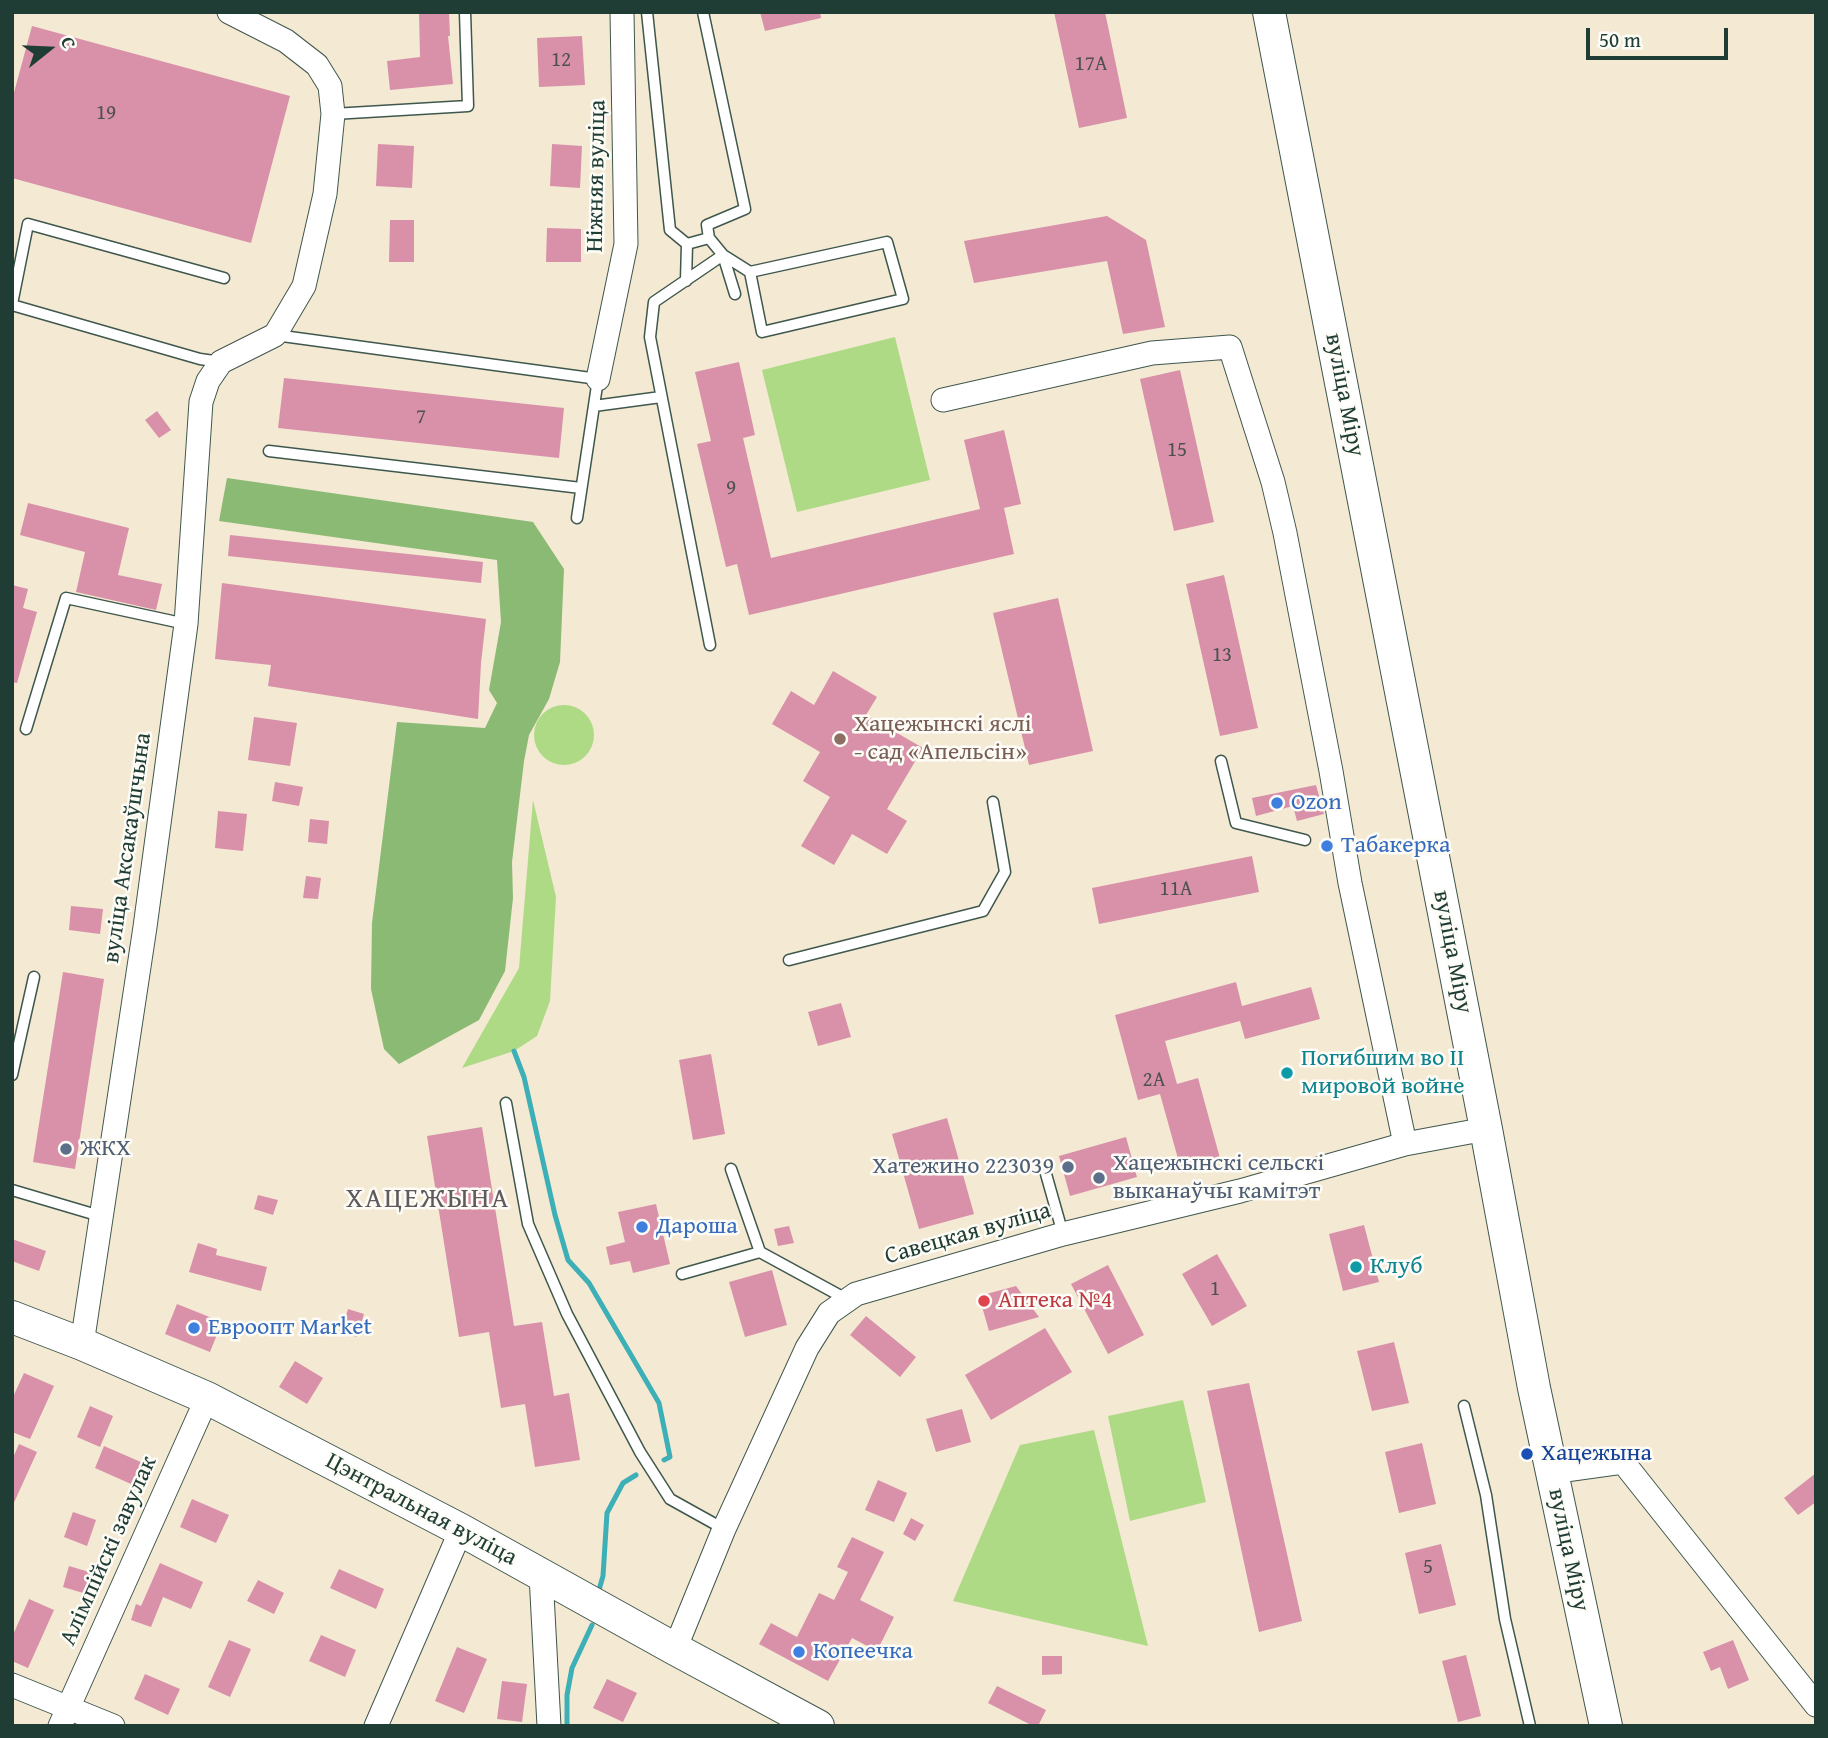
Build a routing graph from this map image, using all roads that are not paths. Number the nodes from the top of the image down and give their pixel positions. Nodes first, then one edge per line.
1 (229, 12) edge
2 (466, 12) edge
3 (622, 12) edge
4 (647, 12) edge
5 (703, 12) edge
6 (1269, 12) edge
7 (333, 114) junction
8 (709, 238) junction
9 (687, 244) junction
10 (723, 255) junction
11 (750, 272) junction
12 (224, 278) dead end
13 (686, 281) junction
14 (735, 294) dead end
15 (12, 304) edge
16 (275, 335) junction
17 (221, 362) junction
18 (598, 379) junction
19 (661, 397) junction
20 (943, 400) dead end
21 (594, 405) junction
22 (269, 451) dead end
23 (581, 488) junction
24 (577, 518) dead end
25 (186, 624) junction
26 (710, 645) dead end
27 (26, 729) dead end
28 (1220, 761) dead end
29 (993, 802) dead end
30 (1305, 841) dead end
31 (789, 960) dead end
32 (34, 977) dead end
33 (12, 1075) edge
34 (506, 1102) dead end
35 (1486, 1129) junction
36 (1405, 1144) junction
37 (731, 1169) dead end
38 (1046, 1174) dead end
39 (12, 1190) edge
40 (100, 1216) junction
41 (1062, 1234) junction
42 (760, 1252) junction
43 (682, 1274) dead end
44 (848, 1300) junction
45 (12, 1317) edge
46 (82, 1345) junction
47 (207, 1398) junction
48 (1464, 1406) dead end
49 (1552, 1472) junction
50 (724, 1529) junction
51 (461, 1530) junction
52 (541, 1575) junction
53 (675, 1650) junction
54 (12, 1685) edge
55 (1816, 1705) edge
56 (64, 1716) edge
57 (113, 1726) edge
58 (376, 1726) edge
59 (549, 1726) edge
60 (818, 1726) edge
61 (1530, 1726) edge
62 (1606, 1726) edge

1 - 7 street
2 - 7 lane
3 - 18 street, Ніжняя вуліца
4 - 9 lane
5 - 8 lane
6 - 35 main road, вуліца Міру
7 - 16 street
8 - 9 lane
8 - 10 lane
9 - 13 lane
10 - 11 lane
10 - 13 lane
10 - 14 lane
11 - 11 lane
12 - 15 lane
13 - 19 lane
15 - 17 lane
16 - 17 street
16 - 18 lane
17 - 25 street, вуліца Аксакаўшчына
18 - 21 lane
19 - 21 lane
19 - 26 lane
20 - 36 street
21 - 23 lane
22 - 23 lane
23 - 24 lane
25 - 27 lane
25 - 40 street, вуліца Аксакаўшчына
28 - 30 lane
29 - 31 lane
32 - 33 lane
34 - 50 lane
35 - 36 street, Савецкая вуліца
35 - 49 main road, вуліца Міру
36 - 41 street, Савецкая вуліца
37 - 42 lane
38 - 41 lane
39 - 40 lane
40 - 46 street, вуліца Аксакаўшчына
41 - 44 street, Савецкая вуліца
42 - 43 lane
42 - 44 lane
44 - 50 street, Савецкая вуліца
45 - 46 main road, Цэнтральная вуліца
46 - 47 main road, Цэнтральная вуліца
47 - 51 main road, Цэнтральная вуліца
47 - 56 street, Алімпійскі завулак
48 - 61 lane
49 - 55 street
49 - 62 main road, вуліца Міру
50 - 53 street, Савецкая вуліца
51 - 52 main road, Цэнтральная вуліца
51 - 58 street
52 - 53 main road, Цэнтральная вуліца
52 - 59 street
53 - 60 main road, Цэнтральная вуліца
54 - 56 street
56 - 57 street

